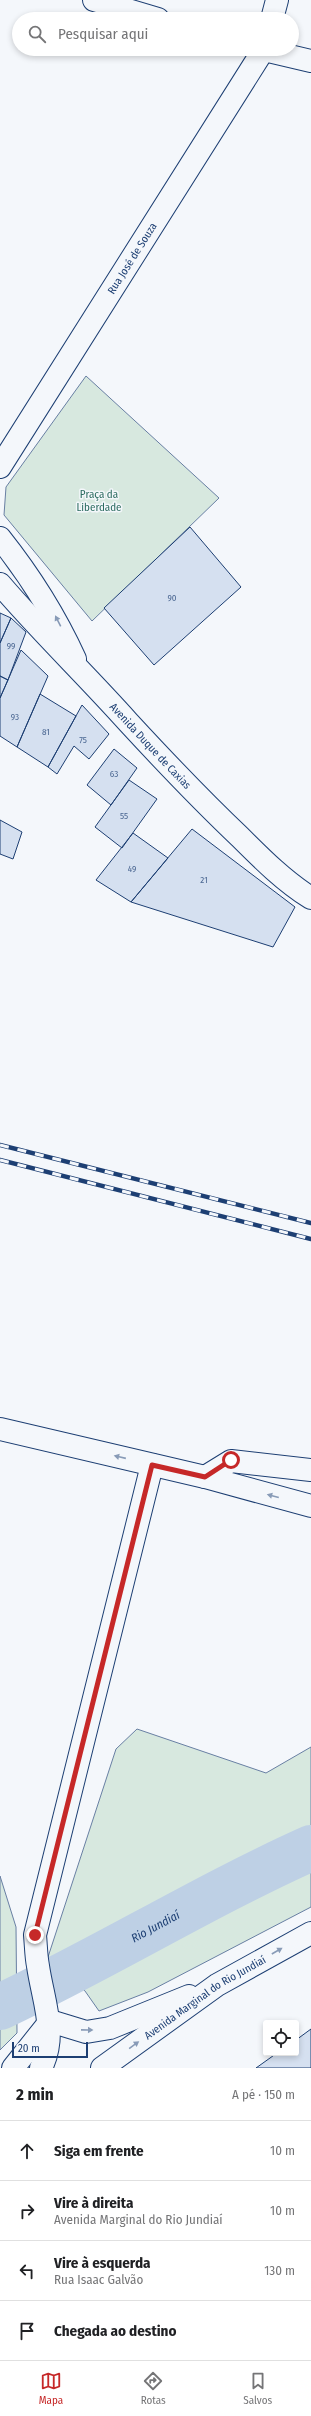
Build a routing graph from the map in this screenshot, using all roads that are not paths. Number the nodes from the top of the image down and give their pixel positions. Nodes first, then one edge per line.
1 (94, 0) edge
2 (277, 0) edge
3 (134, 12) edge
4 (274, 12) edge
5 (258, 56) edge
6 (291, 56) edge
7 (311, 61) edge
8 (0, 467) edge
9 (0, 538) edge
10 (0, 584) edge
11 (80, 669) junction
12 (311, 898) edge
13 (0, 1429) edge
14 (152, 1465) junction
15 (311, 1470) edge
16 (205, 1477) junction
17 (311, 1506) edge
18 (311, 1933) edge
19 (217, 1985) junction
20 (48, 2013) junction
21 (13, 2068) edge
22 (41, 2068) edge
23 (102, 2068) edge

1 - 3 main road
2 - 4 main road
5 - 8 main road, Rua José de Souza
6 - 7 main road
11 -> 9 main road
10 - 11 main road, Avenida Duque de Caxias
11 - 12 main road, Avenida Duque de Caxias
14 -> 13 main road
14 - 16 main road
14 - 20 main road
15 - 16 main road
17 -> 16 main road
19 -> 18 main road, Avenida Marginal do Rio Jundiaí
20 -> 19 main road
23 -> 19 main road, Avenida Marginal do Rio Jundiaí
20 - 21 main road
20 - 22 main road

